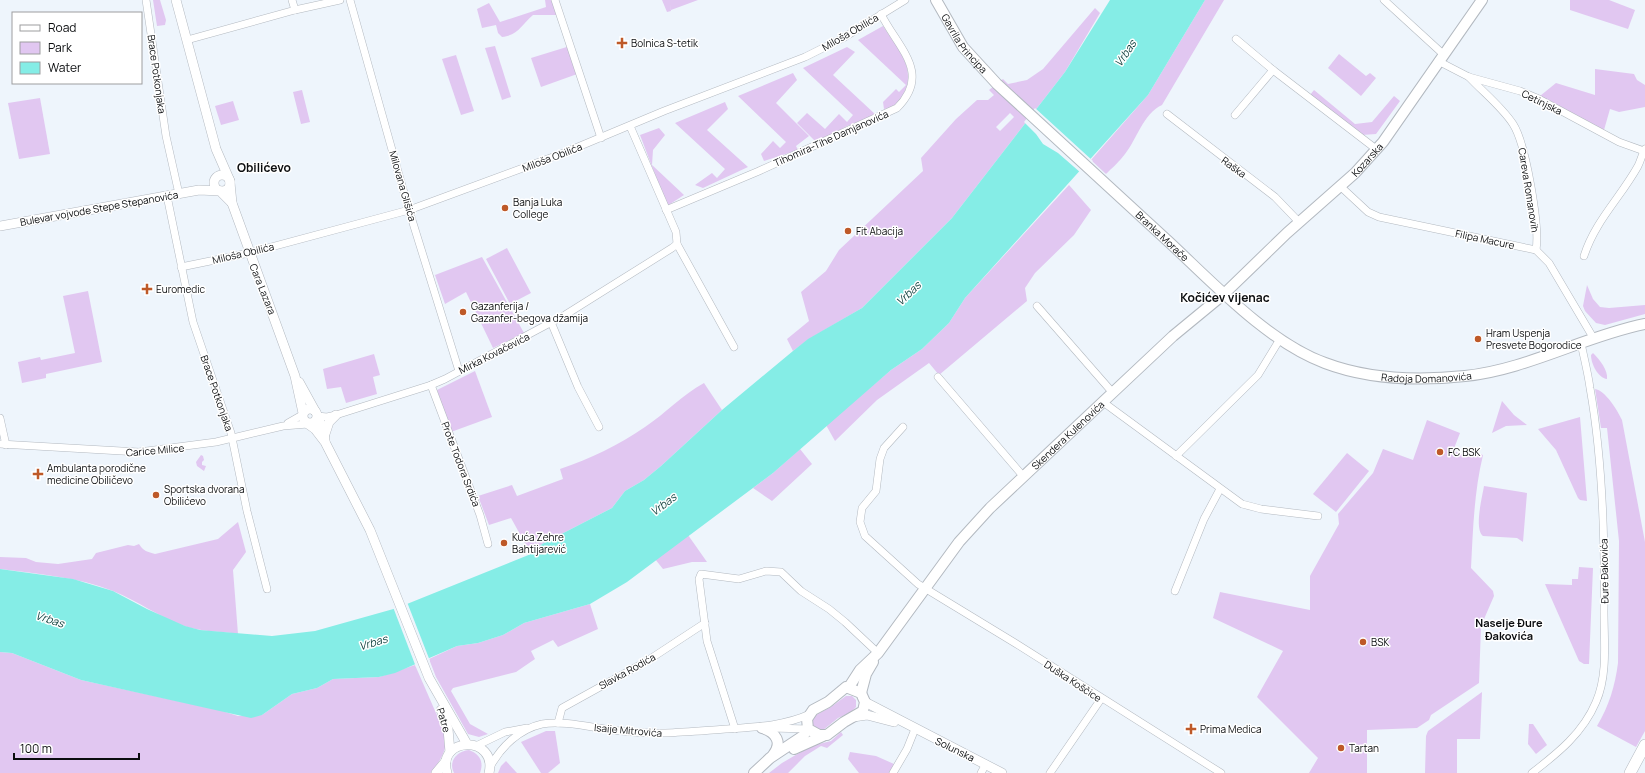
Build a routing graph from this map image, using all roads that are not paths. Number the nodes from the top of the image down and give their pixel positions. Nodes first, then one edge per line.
1 (146, 0) edge
2 (176, 0) edge
3 (292, 0) edge
4 (340, 0) edge
5 (350, 0) edge
6 (555, 0) edge
7 (905, 0) edge
8 (936, 0) edge
9 (1384, 0) edge
10 (1482, 0) edge
11 (295, 10) junction
12 (881, 14) junction
13 (1236, 39) dead end
14 (187, 40) junction
15 (1441, 57) junction
16 (1272, 70) junction
17 (1469, 77) junction
18 (1167, 114) dead end
19 (1235, 115) dead end
20 (630, 126) junction
21 (601, 138) junction
22 (216, 149) junction
23 (1376, 150) junction
24 (1644, 150) edge
25 (216, 179) junction
26 (1101, 179) joint
27 (230, 182) junction
28 (1340, 186) junction
29 (199, 190) junction
30 (220, 191) junction
31 (179, 194) junction
32 (167, 196) junction
33 (232, 203) junction
34 (409, 210) junction
35 (666, 210) junction
36 (1299, 222) junction
37 (0, 226) edge
38 (677, 244) junction
39 (1536, 250) junction
40 (249, 253) junction
41 (1584, 256) dead end
42 (181, 267) junction
43 (1224, 294) junction
44 (1037, 306) dead end
45 (552, 322) junction
46 (1645, 324) edge
47 (1280, 339) junction
48 (1594, 339) junction
49 (1581, 343) junction
50 (734, 347) dead end
51 (459, 371) junction
52 (295, 376) junction
53 (938, 377) dead end
54 (431, 385) junction
55 (1113, 393) junction
56 (1103, 402) junction
57 (303, 414) junction
58 (316, 415) junction
59 (336, 415) junction
60 (0, 418) edge
61 (308, 424) junction
62 (284, 426) junction
63 (599, 427) dead end
64 (903, 427) dead end
65 (325, 438) junction
66 (232, 439) junction
67 (3, 444) edge
68 (1176, 456) junction
69 (1023, 476) junction
70 (1220, 489) junction
71 (1318, 516) dead end
72 (488, 544) dead end
73 (267, 589) dead end
74 (925, 589) junction
75 (1175, 591) dead end
76 (705, 623) junction
77 (877, 654) junction
78 (429, 678) joint
79 (849, 687) junction
80 (434, 688) junction
81 (863, 698) junction
82 (1101, 699) junction
83 (810, 714) junction
84 (852, 717) junction
85 (558, 723) junction
86 (535, 727) junction
87 (911, 727) junction
88 (745, 728) junction
89 (762, 728) junction
90 (735, 729) junction
91 (808, 729) junction
92 (823, 736) junction
93 (471, 745) junction
94 (1645, 745) edge
95 (450, 752) junction
96 (446, 761) junction
97 (767, 762) junction
98 (986, 764) junction
99 (489, 770) edge
100 (436, 773) edge
101 (447, 773) edge
102 (754, 773) edge
103 (893, 773) edge
104 (981, 773) edge
105 (1002, 773) edge
106 (1050, 773) edge
107 (1221, 773) edge
108 (1532, 773) edge
109 (1630, 773) edge

1 - 31 street, Brace Potkonjaka
2 - 14 street, Cara Lazara
3 - 11 street
4 - 11 street
5 - 34 street, Milovana Glišića
6 - 21 street
7 - 12 street, Miloša Obilića
8 - 26 main road, Gavrila Principa
9 - 15 street, Cetinjska
10 - 15 main road, Kozarska
11 - 14 street
12 - 20 street, Miloša Obilića
12 - 35 street, Tihomira-Tihe Damjanovića
13 - 16 street
14 - 22 street, Cara Lazara
15 - 17 street, Cetinjska
15 - 23 main road, Kozarska
16 - 19 street
16 - 23 street
17 - 24 street, Cetinjska
17 - 39 street, Careva Romanovih
18 - 36 street, Raška
20 - 21 street, Miloša Obilića
20 - 35 street
21 - 34 street, Miloša Obilića
22 - 25 street, Cara Lazara
22 - 27 street, Cara Lazara
23 - 28 main road, Kozarska
24 - 41 street
25 - 27 street
25 - 29 street, Bulevar vojvode Stepe Stepanovića
25 - 30 street, Cara Lazara
26 - 43 main road, Branka Morače
27 - 30 street
27 - 33 street, Cara Lazara
28 - 36 main road, Kozarska
28 - 39 street, Filipa Macure
29 - 30 street, Bulevar vojvode Stepe Stepanovića
29 - 31 street, Bulevar vojvode Stepe Stepanovića
30 - 33 street, Cara Lazara
31 - 32 street, Bulevar vojvode Stepe Stepanovića
32 - 37 street, Bulevar vojvode Stepe Stepanovića
32 - 42 street, Brace Potkonjaka
33 - 40 street, Cara Lazara
34 - 40 street, Miloša Obilića
34 - 51 street, Milovana Glišića
35 - 38 street
36 - 43 main road, Kozarska
38 - 45 street, Mirka Kovačevića
38 - 50 street
39 - 48 street
40 - 42 street, Miloša Obilića
40 - 52 street, Cara Lazara
42 - 66 street, Brace Potkonjaka
43 - 47 main road, Radoja Domanovića
43 - 55 main road, Skendera Kulenovića
44 - 55 street
45 - 51 street, Mirka Kovačevića
45 - 63 street
46 - 48 main road, Radoja Domanovića
47 - 49 main road, Radoja Domanovića
47 - 68 street
48 - 49 main road, Radoja Domanovića
49 - 108 street, Đure Đakovića
51 - 54 street, Mirka Kovačevića
52 - 57 street, Cara Lazara
52 - 58 street, Cara Lazara
53 - 69 street
54 - 59 street, Mirka Kovačevića
54 - 72 street, Prote Todora Srdića
55 - 56 main road, Skendera Kulenovića
56 - 68 street
56 - 69 main road, Skendera Kulenovića
57 - 58 street
57 - 61 street
57 - 62 street, Carice Milice
58 - 59 street, Mirka Kovačevića
58 - 61 street
58 - 65 street, Cara Lazara
59 - 65 street
60 - 67 street
61 - 62 street, Carice Milice
61 - 65 street, Cara Lazara
62 - 66 street, Carice Milice
64 - 74 street
65 - 78 street, Cara Lazara
66 - 67 street, Carice Milice
66 - 73 street, Brace Potkonjaka
68 - 70 street
69 - 74 main road, Skendera Kulenovića
70 - 71 street
70 - 75 street
74 - 77 main road, Skendera Kulenovića
74 - 82 street, Duška Koščice
76 - 77 street
76 - 85 street, Slavka Rodića
76 - 90 street
77 - 79 main road, Skendera Kulenovića
77 - 81 main road, Skendera Kulenovića
78 - 80 street, Patre
79 - 81 main road
79 - 83 main road
80 - 93 street, Patre
80 - 95 street, Patre
81 - 84 main road
81 - 87 street, Solunska
82 - 106 street
82 - 107 street, Duška Koščice
83 - 88 street, Isaije Mitrovića
83 - 91 main road
84 - 87 street, Solunska
84 - 92 main road
85 - 86 street, Isaije Mitrovića
85 - 90 street, Isaije Mitrovića
86 - 93 street, Isaije Mitrovića
86 - 99 street, Isaije Mitrovića
87 - 98 street, Solunska
87 - 103 street
88 - 89 street, Isaije Mitrovića
88 - 90 street, Isaije Mitrovića
89 - 91 street, Isaije Mitrovića
89 - 97 main road
91 - 92 main road
91 - 97 main road
92 - 97 main road
93 - 95 street
93 - 99 street, Patre
94 - 109 main road
95 - 96 street, Patre
96 - 100 street
96 - 101 street, Patre
97 - 102 main road
98 - 104 street
98 - 105 street, Solunska

